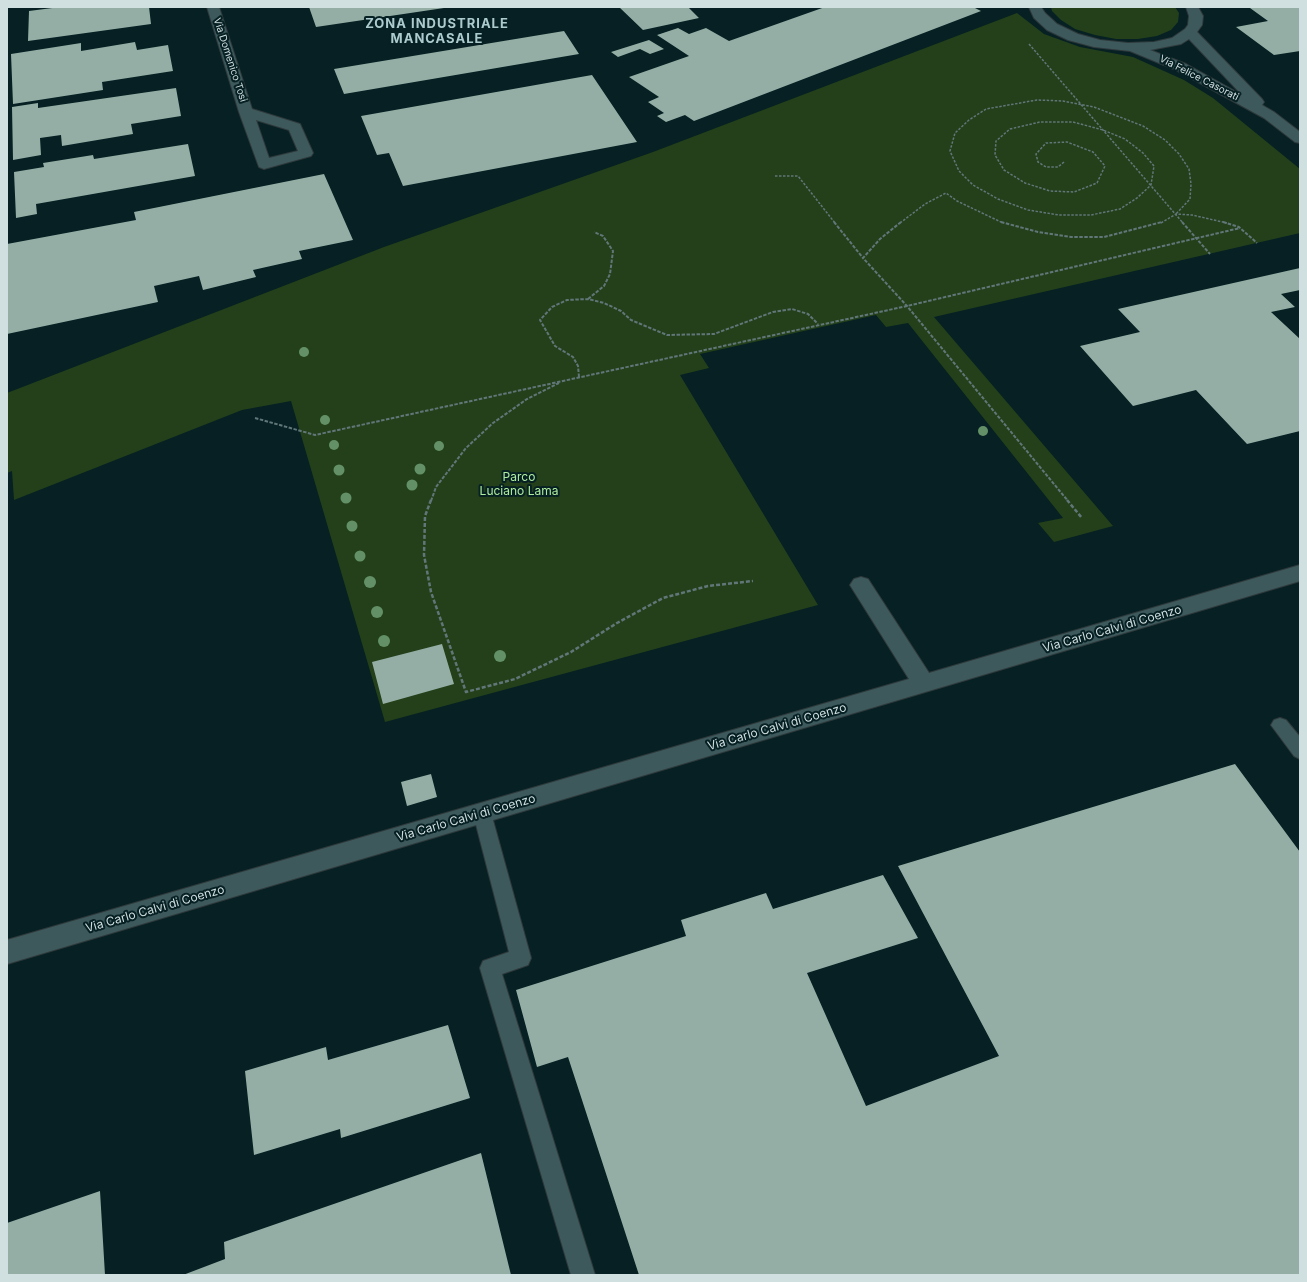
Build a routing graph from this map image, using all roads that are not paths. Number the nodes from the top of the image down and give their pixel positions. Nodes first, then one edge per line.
1 (213, 7) edge
2 (1035, 7) edge
3 (1192, 7) edge
4 (1190, 32) junction
5 (1128, 47) junction
6 (246, 112) dead end
7 (1268, 115) junction
8 (1300, 139) edge
9 (1300, 573) edge
10 (861, 585) dead end
11 (924, 684) junction
12 (1280, 725) dead end
13 (1300, 751) edge
14 (482, 813) junction
15 (7, 952) edge
16 (583, 1275) edge

1 - 6 street, Via Domenico Tosi
2 - 5 street, Via Felice Casorati
3 - 4 street
4 - 5 street, Via Felice Casorati
4 - 7 street, Via Felice Casorati
5 - 7 street, Via Felice Casorati
7 - 8 street, Via Felice Casorati
9 - 11 street, Via Carlo Calvi di Coenzo
10 - 11 street
11 - 14 street, Via Carlo Calvi di Coenzo
12 - 13 lane
14 - 15 street, Via Carlo Calvi di Coenzo
14 - 16 lane

